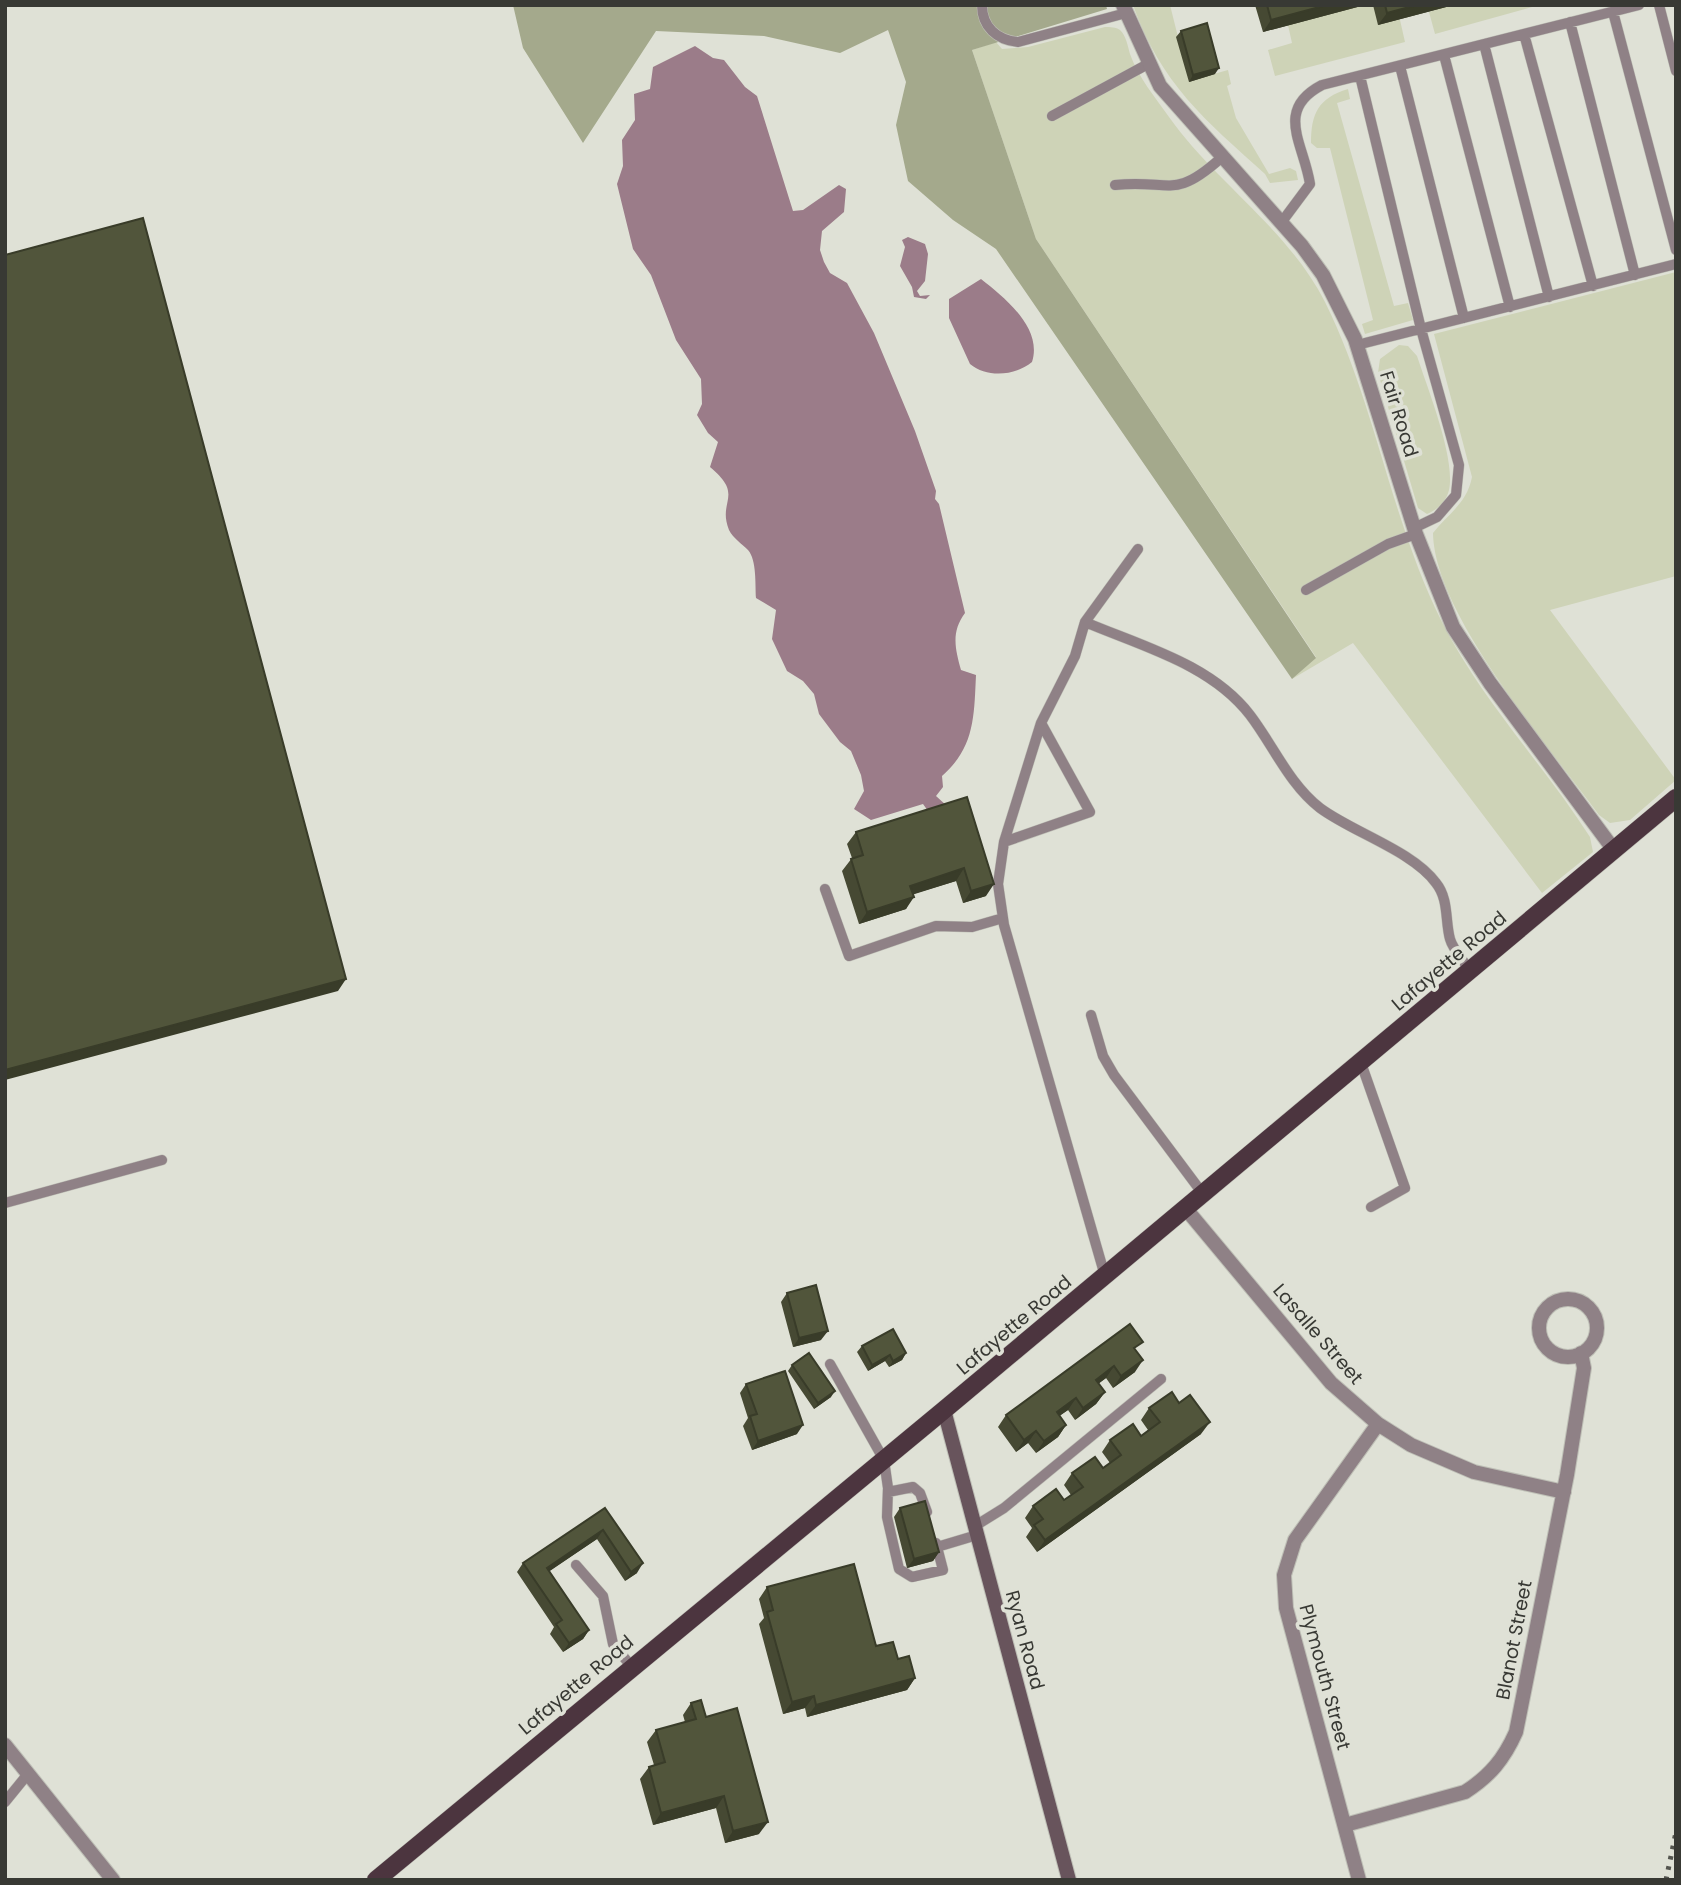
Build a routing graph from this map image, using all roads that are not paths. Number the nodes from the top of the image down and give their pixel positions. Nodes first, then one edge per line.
1 (982, 5) edge
2 (1583, 5) edge
3 (1639, 5) edge
4 (1659, 5) edge
5 (1125, 9) edge
6 (1613, 12) junction
7 (1587, 18) junction
8 (1570, 22) junction
9 (1524, 34) junction
10 (1484, 44) junction
11 (1444, 55) junction
12 (1148, 64) junction
13 (1400, 66) junction
14 (1676, 71) edge
15 (1360, 76) junction
16 (1052, 116) dead end
17 (1221, 158) junction
18 (1115, 185) dead end
19 (1281, 223) junction
20 (1676, 250) edge
21 (1676, 264) edge
22 (1635, 275) junction
23 (1593, 286) junction
24 (1549, 297) junction
25 (1510, 307) junction
26 (1464, 318) junction
27 (1421, 329) junction
28 (1357, 345) junction
29 (1415, 531) junction
30 (1138, 549) dead end
31 (1306, 590) dead end
32 (1084, 622) junction
33 (1041, 723) junction
34 (1676, 798) edge
35 (1003, 842) junction
36 (1614, 850) junction
37 (825, 889) dead end
38 (1003, 919) junction
39 (1470, 971) junction
40 (1091, 1015) dead end
41 (1361, 1063) junction
42 (162, 1160) dead end
43 (1203, 1194) junction
44 (5, 1203) edge
45 (1371, 1207) dead end
46 (1186, 1209) junction
47 (1105, 1276) junction
48 (1581, 1353) junction
49 (830, 1364) dead end
50 (1161, 1380) dead end
51 (944, 1410) junction
52 (1377, 1424) junction
53 (884, 1460) junction
54 (888, 1492) junction
55 (1564, 1492) junction
56 (930, 1524) edge
57 (976, 1530) junction
58 (934, 1535) edge
59 (937, 1547) junction
60 (576, 1565) dead end
61 (631, 1667) junction
62 (5, 1745) edge
63 (27, 1775) junction
64 (5, 1802) edge
65 (1345, 1825) junction
66 (113, 1880) edge
67 (376, 1880) edge
68 (1069, 1880) edge
69 (1359, 1880) edge

1 - 5 lane
2 - 7 lane
3 - 6 lane
4 - 14 lane
5 - 12 street, Fair Road
6 - 7 lane
6 - 20 lane
7 - 8 lane
8 - 9 lane
8 - 22 lane
9 - 10 lane
9 - 23 lane
10 - 11 lane
10 - 24 lane
11 - 13 lane
11 - 25 lane
12 - 16 lane
12 - 17 street, Fair Road
13 - 15 lane
13 - 26 lane
15 - 19 lane
15 - 27 lane
17 - 18 lane
17 - 19 street, Fair Road
19 - 28 street, Fair Road
21 - 22 lane
22 - 23 lane
23 - 24 lane
24 - 25 lane
25 - 26 lane
26 - 27 lane
27 - 28 lane
27 - 29 lane
28 - 29 street, Fair Road
29 - 31 lane
29 - 36 street, Fair Road
30 - 32 lane
32 - 33 lane
32 - 39 lane
33 - 35 lane
33 - 35 lane
34 - 36 main road, Lafayette Road
35 - 38 lane
36 - 39 main road, Lafayette Road
37 - 38 lane
38 - 47 lane
39 - 41 main road, Lafayette Road
40 - 43 lane
41 - 43 main road, Lafayette Road
41 - 45 lane
42 - 44 lane
43 - 46 main road, Lafayette Road
46 - 47 main road, Lafayette Road
46 - 52 street, Lasalle Street
47 - 51 main road, Lafayette Road
48 - 48 street, Blanot Street
48 - 55 street, Blanot Street
49 - 53 lane
50 - 57 lane
51 - 53 main road, Lafayette Road
51 - 57 street, Ryan Road
52 - 55 street, Lasalle Street
52 - 65 street, Plymouth Street
53 - 54 lane
53 - 61 main road, Lafayette Road
54 - 56 lane
54 - 59 lane
55 - 65 street, Blanot Street
57 - 59 lane
57 - 68 street, Ryan Road
58 - 59 lane
60 - 61 lane
61 - 67 main road, Lafayette Road
62 - 63 street
63 - 64 lane
63 - 66 street
65 - 69 street, Plymouth Street

